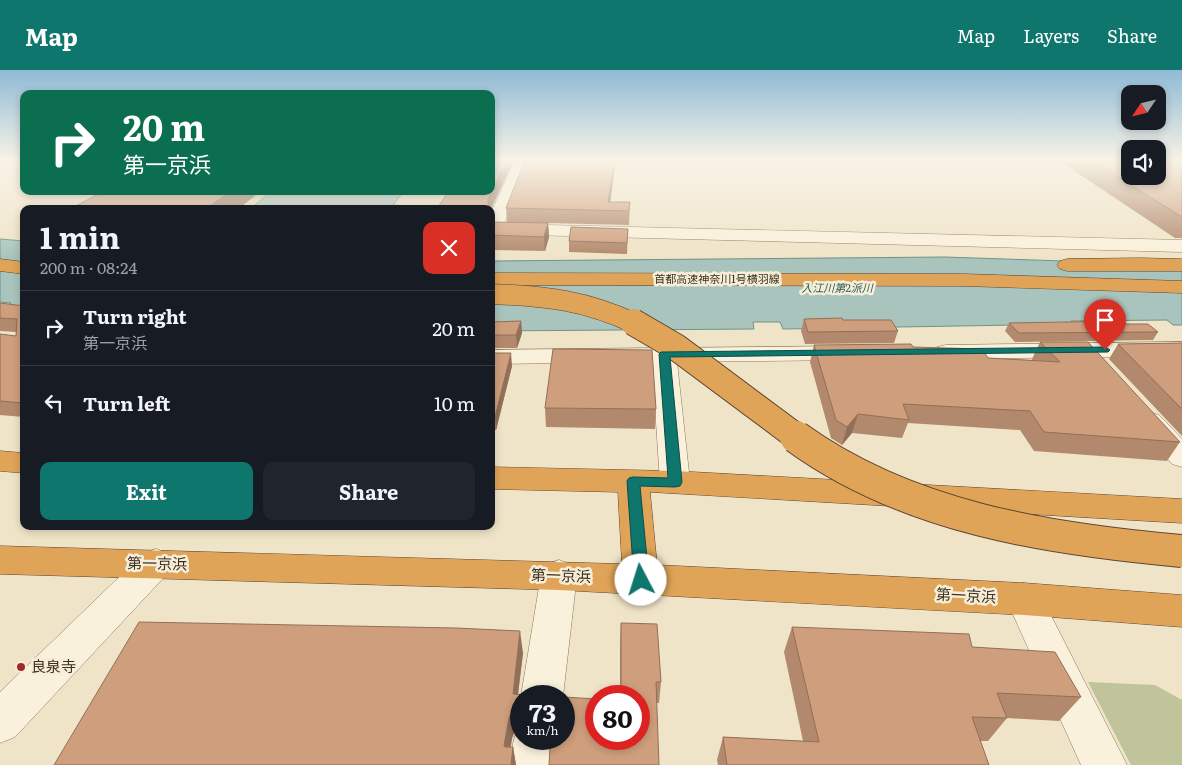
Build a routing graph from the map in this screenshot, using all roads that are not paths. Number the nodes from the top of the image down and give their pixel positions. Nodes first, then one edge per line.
1 (508, 192) edge
2 (495, 222) edge
3 (495, 229) edge
4 (1182, 246) edge
5 (13, 253) edge
6 (0, 260) edge
7 (0, 265) edge
8 (1182, 265) edge
9 (495, 267) edge
10 (20, 268) edge
11 (953, 268) junction
12 (1182, 276) edge
13 (495, 279) edge
14 (1182, 287) edge
15 (495, 294) edge
16 (1182, 349) edge
17 (1085, 350) junction
18 (872, 352) edge
19 (920, 352) edge
20 (664, 354) junction
21 (495, 356) edge
22 (1105, 372) edge
23 (1130, 400) edge
24 (1182, 457) edge
25 (0, 462) edge
26 (20, 463) edge
27 (495, 478) edge
28 (633, 481) junction
29 (675, 482) junction
30 (1182, 511) edge
31 (1182, 550) edge
32 (0, 560) edge
33 (156, 563) junction
34 (559, 575) junction
35 (641, 580) junction
36 (1024, 599) junction
37 (1182, 611) edge
38 (544, 685) edge
39 (0, 722) edge
40 (534, 750) edge
41 (532, 765) edge
42 (1104, 765) edge

1 - 2 street
3 - 4 street
5 - 6 highway
7 - 10 highway
8 - 11 highway
9 - 11 highway, 首都高速神奈川1号横羽線
11 - 12 highway, 首都高速神奈川1号横羽線
13 - 14 highway, 首都高速神奈川1号横羽線
15 - 31 highway, bridge
16 - 17 street
17 - 19 street
17 - 22 street
18 - 20 street
20 - 21 street
20 - 29 street
23 - 24 street
25 - 26 highway
27 - 28 highway
28 - 29 highway
28 - 35 highway
29 - 30 highway
32 - 33 highway, 第一京浜
33 - 34 highway, 第一京浜
33 - 39 street
34 - 35 highway, 第一京浜
34 - 38 street
35 - 36 highway, 第一京浜
36 - 37 highway, 第一京浜
36 - 42 street
40 - 41 street

